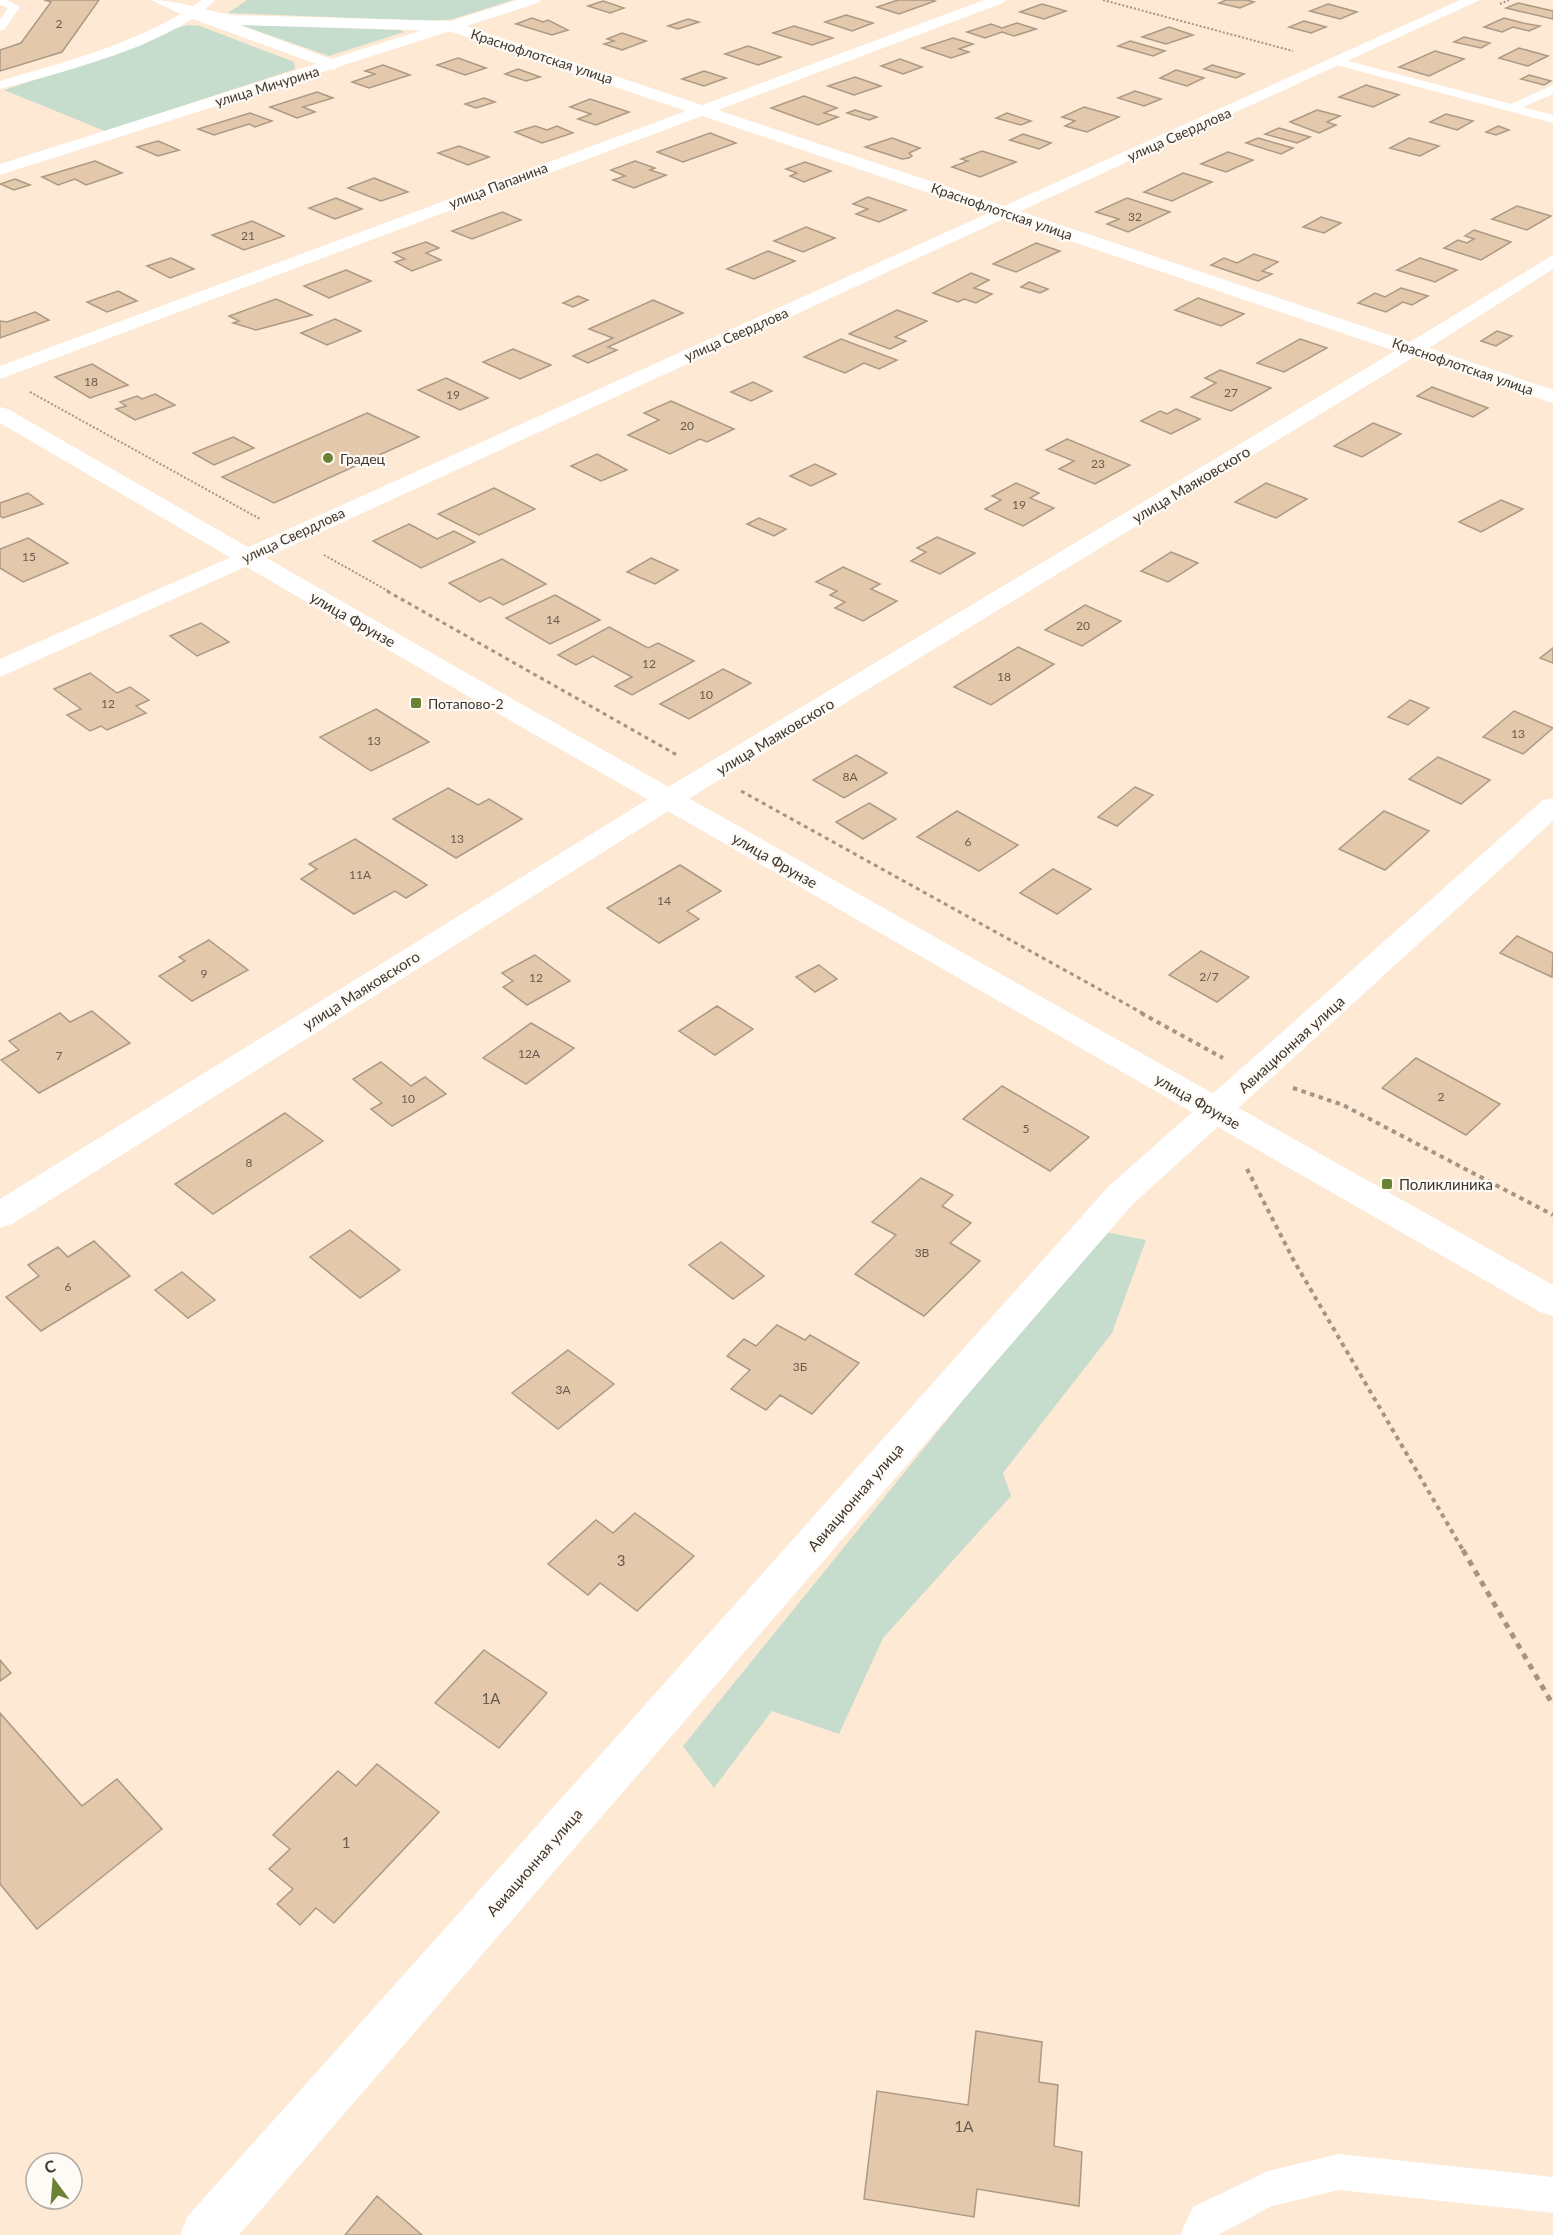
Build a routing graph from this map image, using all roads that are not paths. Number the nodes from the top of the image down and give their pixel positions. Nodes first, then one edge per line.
1 (159, 0) edge
2 (209, 0) edge
3 (533, 0) edge
4 (998, 0) edge
5 (1472, 0) edge
6 (0, 2) edge
7 (192, 14) junction
8 (451, 26) junction
9 (0, 28) edge
10 (1336, 63) junction
11 (333, 65) junction
12 (0, 85) edge
13 (1553, 89) edge
14 (1512, 108) junction
15 (701, 109) junction
16 (1553, 119) edge
17 (0, 170) edge
18 (1005, 212) junction
19 (1553, 261) edge
20 (1413, 349) junction
21 (0, 373) edge
22 (1553, 397) edge
23 (0, 414) edge
24 (247, 557) junction
25 (0, 669) edge
26 (668, 799) junction
27 (1553, 806) edge
28 (1216, 1111) junction
29 (0, 1215) edge
30 (1553, 1302) edge
31 (1553, 2195) edge
32 (205, 2235) edge
33 (1198, 2235) edge

1 - 7 street
2 - 7 lane
3 - 8 street, улица Мичурина
4 - 15 street, улица Папанина
5 - 10 street, улица Свердлова
6 - 9 lane
7 - 8 street
7 - 11 street
7 - 12 lane
8 - 11 street, улица Мичурина
8 - 15 street, Краснофлотская улица
10 - 14 lane
10 - 18 street, улица Свердлова
11 - 17 street, улица Мичурина
13 - 14 lane
14 - 16 lane
15 - 18 street, Краснофлотская улица
15 - 21 street, улица Папанина
18 - 20 street, Краснофлотская улица
18 - 24 street, улица Свердлова
19 - 20 street, улица Маяковского
20 - 22 street, Краснофлотская улица
20 - 26 street, улица Маяковского
23 - 24 street, улица Фрунзе
24 - 25 street, улица Свердлова
24 - 26 street, улица Фрунзе
26 - 28 street, улица Фрунзе
26 - 29 street, улица Маяковского
27 - 28 street, Авиационная улица
28 - 30 street, улица Фрунзе
28 - 32 street, Авиационная улица
31 - 33 lane

